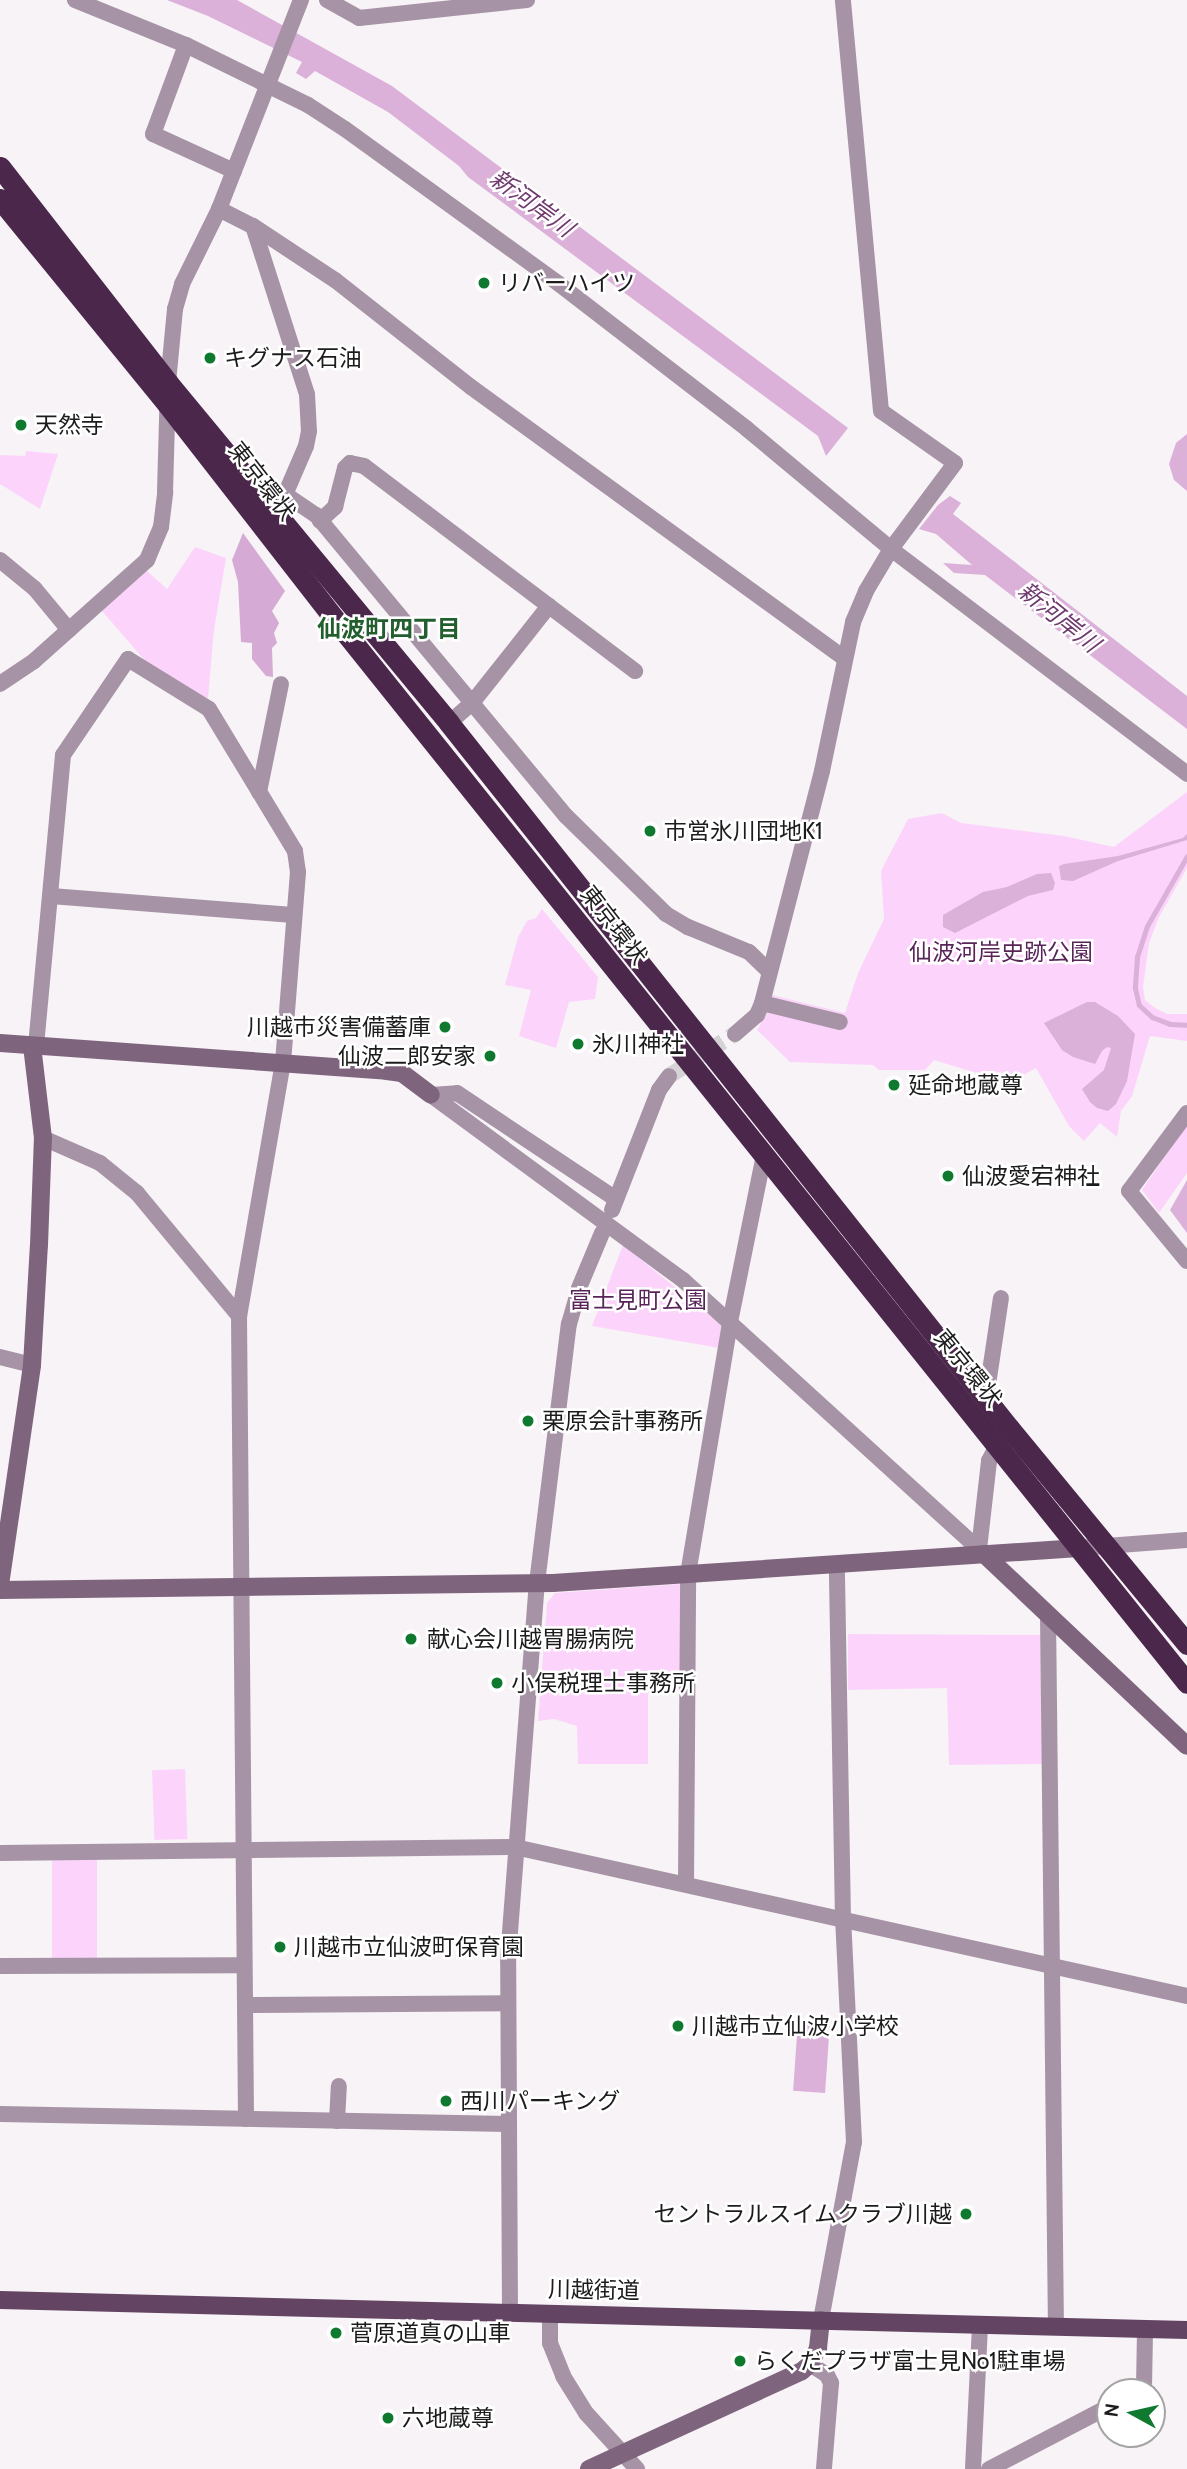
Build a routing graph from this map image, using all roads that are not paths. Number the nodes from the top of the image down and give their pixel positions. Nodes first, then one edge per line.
1 (75, 0) edge
2 (300, 0) edge
3 (327, 0) edge
4 (527, 0) edge
5 (843, 0) edge
6 (186, 46) junction
7 (269, 83) junction
8 (0, 167) edge
9 (234, 170) junction
10 (0, 199) edge
11 (219, 209) junction
12 (253, 226) junction
13 (168, 383) junction
14 (168, 405) junction
15 (281, 504) junction
16 (320, 521) junction
17 (891, 549) junction
18 (0, 560) edge
19 (548, 606) junction
20 (69, 630) junction
21 (844, 658) junction
22 (635, 671) dead end
23 (0, 684) edge
24 (281, 684) dead end
25 (472, 703) junction
26 (449, 723) junction
27 (1187, 774) edge
28 (259, 792) junction
29 (51, 897) junction
30 (293, 915) junction
31 (769, 971) junction
32 (762, 1003) junction
33 (840, 1022) dead end
34 (735, 1034) tunnel mouth
35 (0, 1043) edge
36 (34, 1046) junction
37 (284, 1062) junction
38 (669, 1076) tunnel mouth
39 (431, 1095) junction
40 (1187, 1112) edge
41 (44, 1138) junction
42 (764, 1155) junction
43 (602, 1233) dead end
44 (1187, 1261) edge
45 (1001, 1298) dead end
46 (239, 1316) junction
47 (730, 1322) junction
48 (0, 1357) edge
49 (32, 1365) junction
50 (986, 1398) junction
51 (997, 1445) junction
52 (1187, 1540) edge
53 (1103, 1545) junction
54 (1079, 1548) junction
55 (981, 1552) junction
56 (837, 1564) junction
57 (688, 1574) junction
58 (537, 1583) junction
59 (240, 1587) junction
60 (0, 1588) edge
61 (1048, 1615) junction
62 (1187, 1644) edge
63 (1187, 1683) edge
64 (1187, 1746) edge
65 (515, 1847) junction
66 (244, 1850) junction
67 (0, 1853) edge
68 (687, 1884) junction
69 (843, 1920) junction
70 (244, 1965) junction
71 (0, 1966) edge
72 (1052, 1967) junction
73 (1187, 1996) edge
74 (507, 2003) junction
75 (245, 2005) junction
76 (339, 2086) dead end
77 (0, 2115) edge
78 (246, 2119) junction
79 (337, 2121) junction
80 (507, 2124) junction
81 (0, 2300) edge
82 (510, 2312) junction
83 (550, 2314) junction
84 (821, 2320) junction
85 (980, 2325) junction
86 (1056, 2326) junction
87 (1145, 2329) junction
88 (1187, 2330) edge
89 (810, 2364) junction
90 (1144, 2378) edge
91 (1096, 2413) edge
92 (623, 2454) junction
93 (589, 2469) edge
94 (638, 2469) edge
95 (824, 2469) edge
96 (972, 2469) edge
97 (989, 2469) edge

1 - 6 street
2 - 7 street
3 - 4 street
5 - 17 street
6 - 7 street
6 - 9 street
7 - 9 street
7 - 17 street
8 - 13 highway, 東京環状
9 - 11 street
10 - 14 highway, 東京環状
11 - 12 street
11 - 13 street
12 - 15 street
12 - 21 street
13 - 14 street
13 - 15 highway, 東京環状
14 - 20 street
14 - 42 highway, 東京環状
15 - 16 street
15 - 26 highway, 東京環状
16 - 19 street
16 - 25 street
17 - 21 street
17 - 27 street
18 - 20 street
19 - 22 street
19 - 25 street
20 - 23 street
21 - 31 street
24 - 28 street
25 - 26 street
25 - 31 street
26 - 50 highway, 東京環状
28 - 29 street
28 - 30 street
29 - 30 street
29 - 36 street
30 - 37 street
31 - 32 street
32 - 33 street
32 - 34 street
35 - 36 street
36 - 37 street
36 - 41 street
37 - 39 street
37 - 46 street
38 - 39 street
39 - 47 street
40 - 44 street
41 - 46 street
41 - 49 street
42 - 47 street
42 - 51 highway, 東京環状
43 - 58 street
45 - 50 street
46 - 59 street
47 - 55 street
47 - 57 street
48 - 49 street
49 - 60 street
50 - 53 highway, 東京環状
51 - 54 highway, 東京環状
51 - 55 street
52 - 53 street
53 - 54 street
53 - 62 highway, 東京環状
54 - 55 street
54 - 63 highway, 東京環状
55 - 56 street
55 - 61 street
56 - 57 street
56 - 69 street
57 - 58 street
57 - 68 street
58 - 59 street
58 - 65 street
59 - 60 street
59 - 66 street
61 - 64 street
61 - 72 street
65 - 66 street
65 - 68 street
65 - 74 street
66 - 67 street
66 - 70 street
68 - 69 street
69 - 72 street
69 - 84 street
70 - 71 street
70 - 75 street
72 - 73 street
72 - 86 street
74 - 75 street
74 - 80 street
75 - 78 street
76 - 79 street
77 - 78 street
78 - 79 street
79 - 80 street
80 - 82 street
81 - 82 main road, 川越街道
82 - 83 main road, 川越街道
83 - 84 main road, 川越街道
83 - 92 street
84 - 85 main road, 川越街道
84 - 89 street
85 - 86 main road, 川越街道
85 - 96 street
86 - 87 main road, 川越街道
87 - 88 main road, 川越街道
87 - 90 street
89 - 92 street
89 - 95 street
91 - 97 street
92 - 93 street
92 - 94 street

